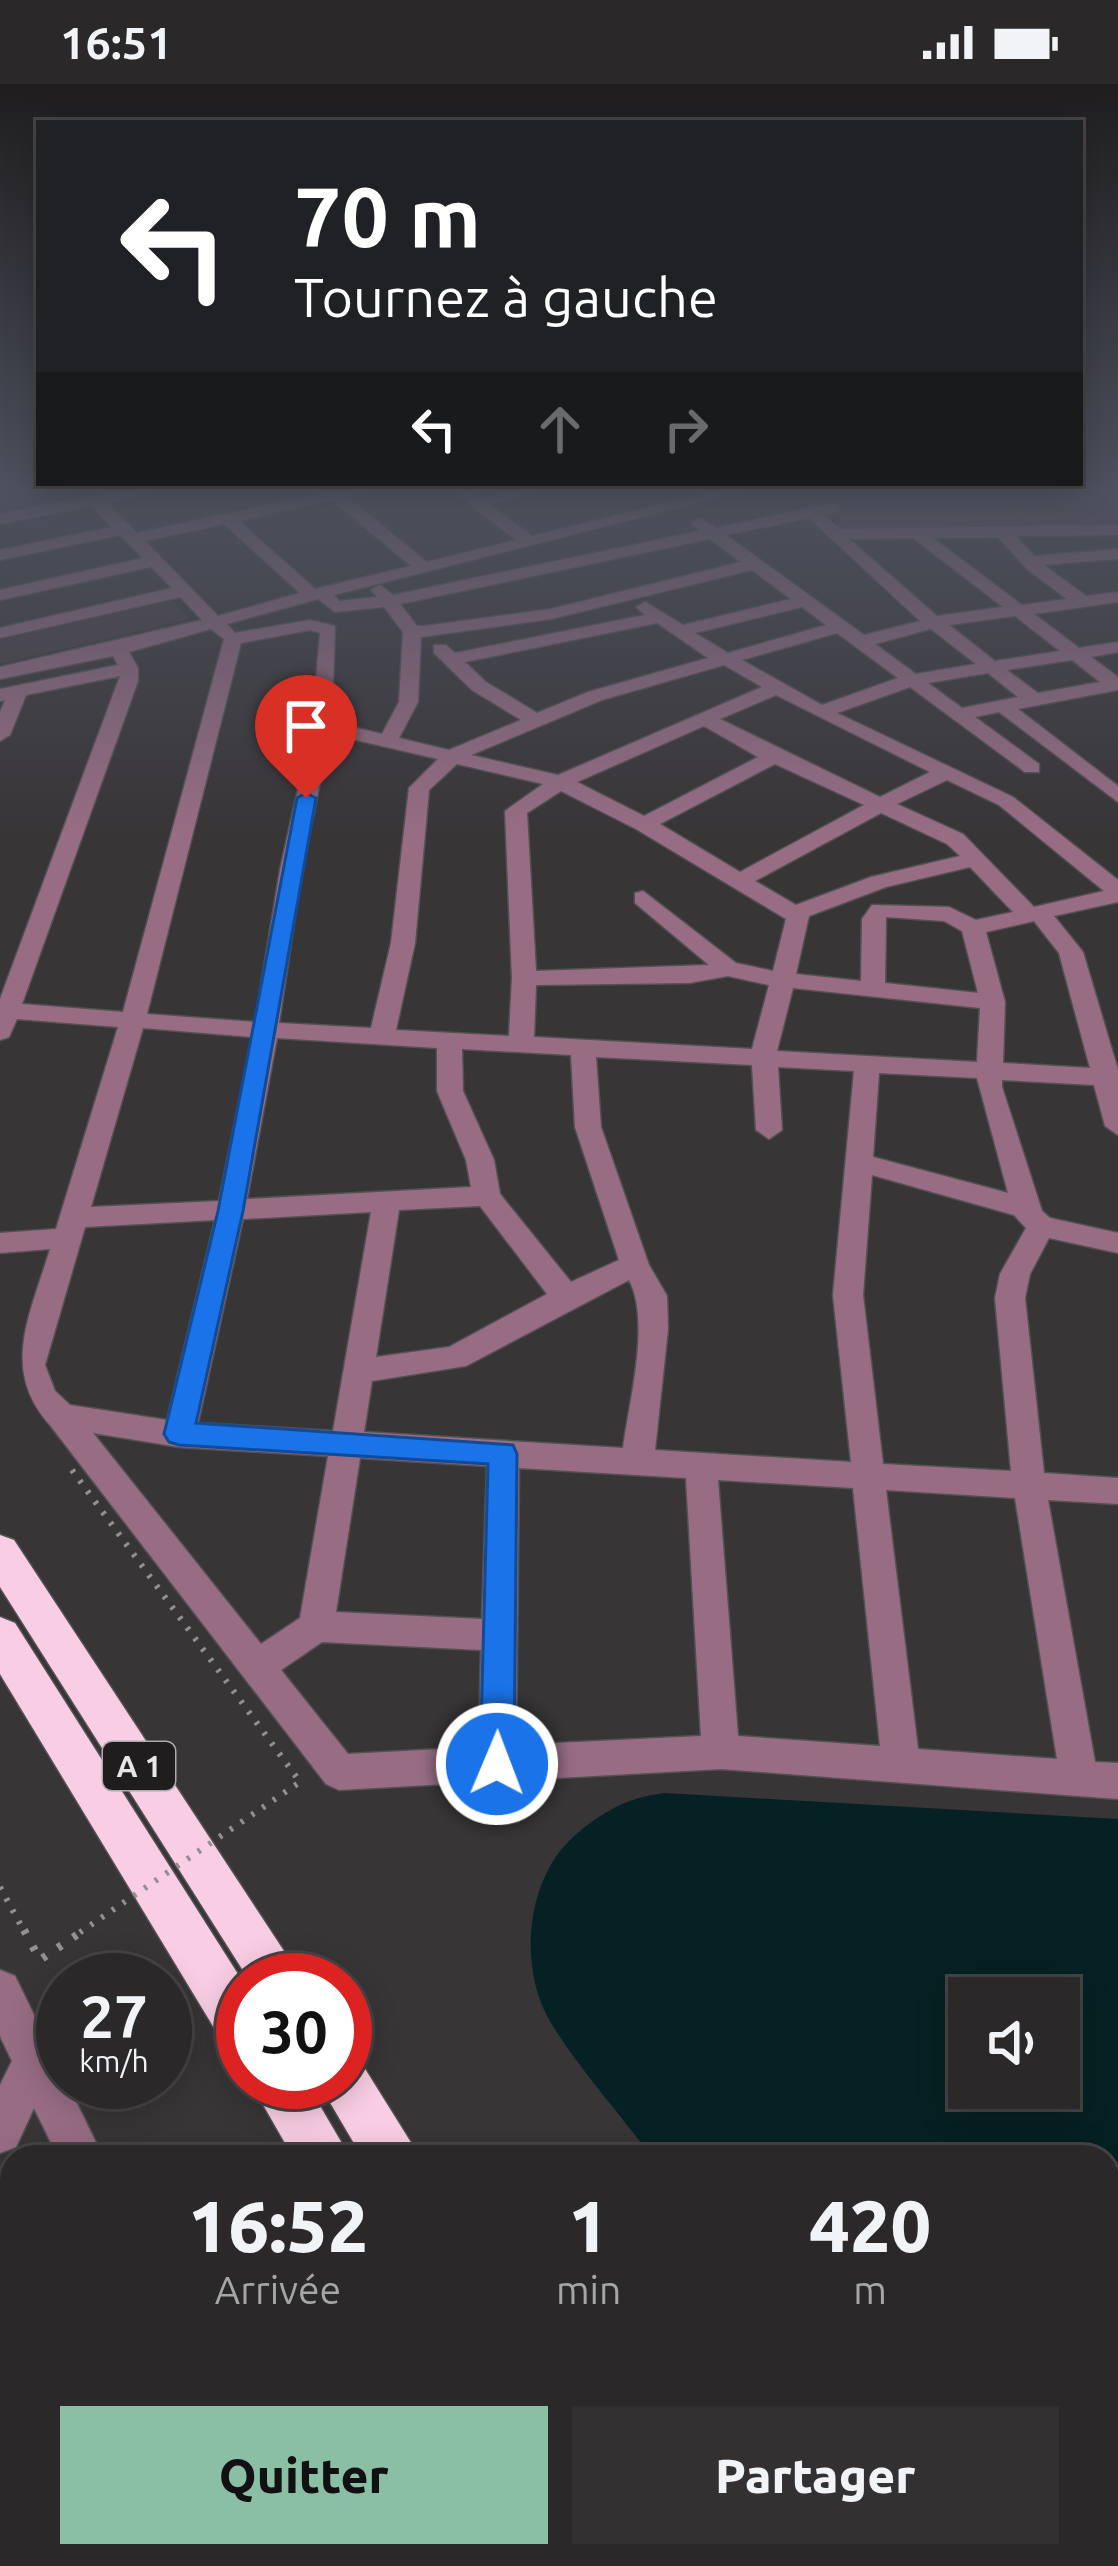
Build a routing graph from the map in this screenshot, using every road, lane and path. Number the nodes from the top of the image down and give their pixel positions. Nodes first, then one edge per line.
1 (136, 602) edge
2 (194, 602) edge
3 (299, 602) edge
4 (328, 602) edge
5 (382, 602) edge
6 (391, 602) edge
7 (604, 602) edge
8 (638, 602) edge
9 (800, 602) joint
10 (912, 602) edge
11 (1002, 602) edge
12 (1105, 602) edge
13 (1012, 610) junction
14 (660, 617) junction
15 (935, 622) junction
16 (838, 627) junction
17 (680, 631) junction
18 (224, 632) junction
19 (418, 632) junction
20 (0, 633) edge
21 (860, 642) junction
22 (1118, 647) edge
23 (1072, 654) junction
24 (721, 657) junction
25 (123, 659) junction
26 (451, 660) junction
27 (996, 666) junction
28 (0, 673) edge
29 (911, 680) junction
30 (1116, 684) edge
31 (775, 688) junction
32 (1090, 688) junction
33 (9, 693) edge
34 (1033, 699) junction
35 (1003, 706) junction
36 (1118, 708) edge
37 (820, 712) junction
38 (959, 714) junction
39 (706, 719) junction
40 (536, 720) junction
41 (322, 726) junction
42 (0, 735) edge
43 (388, 739) junction
44 (456, 754) junction
45 (775, 756) junction
46 (1118, 759) edge
47 (1079, 762) junction
48 (1032, 768) junction
49 (946, 773) junction
50 (560, 782) junction
51 (971, 784) junction
52 (1118, 796) edge
53 (876, 802) junction
54 (644, 824) junction
55 (977, 859) junction
56 (740, 881) junction
57 (1118, 893) edge
58 (643, 898) dead end
59 (794, 914) junction
60 (1035, 915) junction
61 (973, 928) junction
62 (728, 969) junction
63 (524, 978) junction
64 (781, 980) junction
65 (873, 990) junction
66 (993, 1002) junction
67 (3, 1018) edge
68 (133, 1019) junction
69 (263, 1030) junction
70 (382, 1037) junction
71 (449, 1041) junction
72 (521, 1044) junction
73 (583, 1049) junction
74 (768, 1057) junction
75 (868, 1063) junction
76 (990, 1071) junction
77 (1112, 1078) edge
78 (1118, 1126) edge
79 (769, 1130) dead end
80 (862, 1163) junction
81 (487, 1196) junction
82 (387, 1198) junction
83 (231, 1211) junction
84 (1034, 1217) junction
85 (70, 1228) junction
86 (0, 1243) edge
87 (1118, 1243) edge
88 (635, 1265) junction
89 (566, 1297) junction
90 (358, 1371) junction
91 (61, 1416) junction
92 (179, 1434) junction
93 (346, 1444) junction
94 (502, 1454) junction
95 (637, 1462) junction
96 (700, 1466) junction
97 (72, 1470) dead end
98 (865, 1475) junction
99 (1029, 1486) junction
100 (1118, 1491) edge
101 (0, 1552) edge
102 (316, 1626) junction
103 (499, 1635) junction
104 (0, 1636) edge
105 (257, 1667) junction
106 (721, 1752) junction
107 (497, 1764) junction
108 (901, 1765) junction
109 (1079, 1778) junction
110 (1118, 1781) edge
111 (0, 1887) edge
112 (260, 1953) edge
113 (216, 1984) edge
114 (0, 1991) edge
115 (34, 2063) junction
116 (293, 2109) edge
117 (362, 2109) edge
118 (1, 2127) edge
119 (75, 2145) edge
120 (315, 2145) edge
121 (385, 2145) edge

1 - 20 street
2 - 18 street
3 - 18 street
4 - 5 street
6 - 19 street
7 - 19 street
8 - 14 street
9 - 16 street
9 - 17 street
10 - 15 street
11 - 13 street
12 - 13 street
13 - 15 street
13 - 23 street
14 - 17 street
14 - 26 street
15 - 21 street
15 - 27 street
16 - 21 street
16 - 24 street
17 - 24 street
18 - 25 street
18 - 41 street
18 - 68 street
19 - 26 street
19 - 43 street
21 - 29 street
22 - 23 street
23 - 27 street
23 - 30 street
24 - 31 street
24 - 40 street
25 - 28 street
25 - 33 street
25 - 67 street
26 - 40 street
27 - 29 street
27 - 34 street
29 - 37 street
29 - 38 street
30 - 32 street
31 - 37 street
31 - 39 street
32 - 34 street
32 - 36 street
33 - 42 street
34 - 35 street
35 - 38 street
35 - 47 street
37 - 49 street
38 - 48 street
39 - 45 street
39 - 50 street
40 - 44 street
41 - 43 street
41 - 69 street
43 - 44 street
44 - 50 street
44 - 70 street
45 - 53 street
45 - 54 street
46 - 47 street
47 - 48 street
47 - 52 street
48 - 51 street
49 - 51 street
49 - 53 street
50 - 54 street
50 - 63 street
51 - 57 street
53 - 55 street
53 - 56 street
54 - 56 street
55 - 59 street
55 - 60 street
56 - 59 street
57 - 60 street
58 - 62 street
59 - 64 street
60 - 61 street
60 - 77 street
61 - 65 street
61 - 66 street
62 - 63 street
62 - 64 street
63 - 72 street
64 - 65 street
64 - 74 street
65 - 66 street
66 - 76 street
67 - 68 street
68 - 69 street
68 - 85 street
69 - 70 street
69 - 83 street
70 - 71 street
71 - 72 street
71 - 81 street
72 - 73 street
73 - 74 street
73 - 88 street
74 - 75 street
74 - 79 street
75 - 76 street
75 - 80 street
76 - 77 street
76 - 84 street
77 - 78 street
80 - 84 street
80 - 98 street
81 - 82 street
81 - 89 street
82 - 83 street
82 - 90 street
83 - 85 street
83 - 92 street
84 - 87 street
84 - 99 street
85 - 86 street
85 - 91 street
88 - 89 street
88 - 95 street
89 - 90 street
90 - 93 street
91 - 92 street
91 - 105 street
92 - 93 street
93 - 94 street
93 - 102 street
94 - 95 street
94 - 103 street
95 - 96 street
96 - 98 street
96 - 106 street
97 - 111 path, bridge
98 - 99 street
98 - 108 street
99 - 100 street
99 - 109 street
101 - 112 highway, A 1
102 - 103 street
102 - 105 street
103 - 107 street
104 - 113 highway, A 1
105 - 107 street
106 - 107 street
106 - 108 street
108 - 109 street
109 - 110 street
114 - 115 street
115 - 118 street
115 - 119 street
116 - 120 highway
117 - 121 highway

